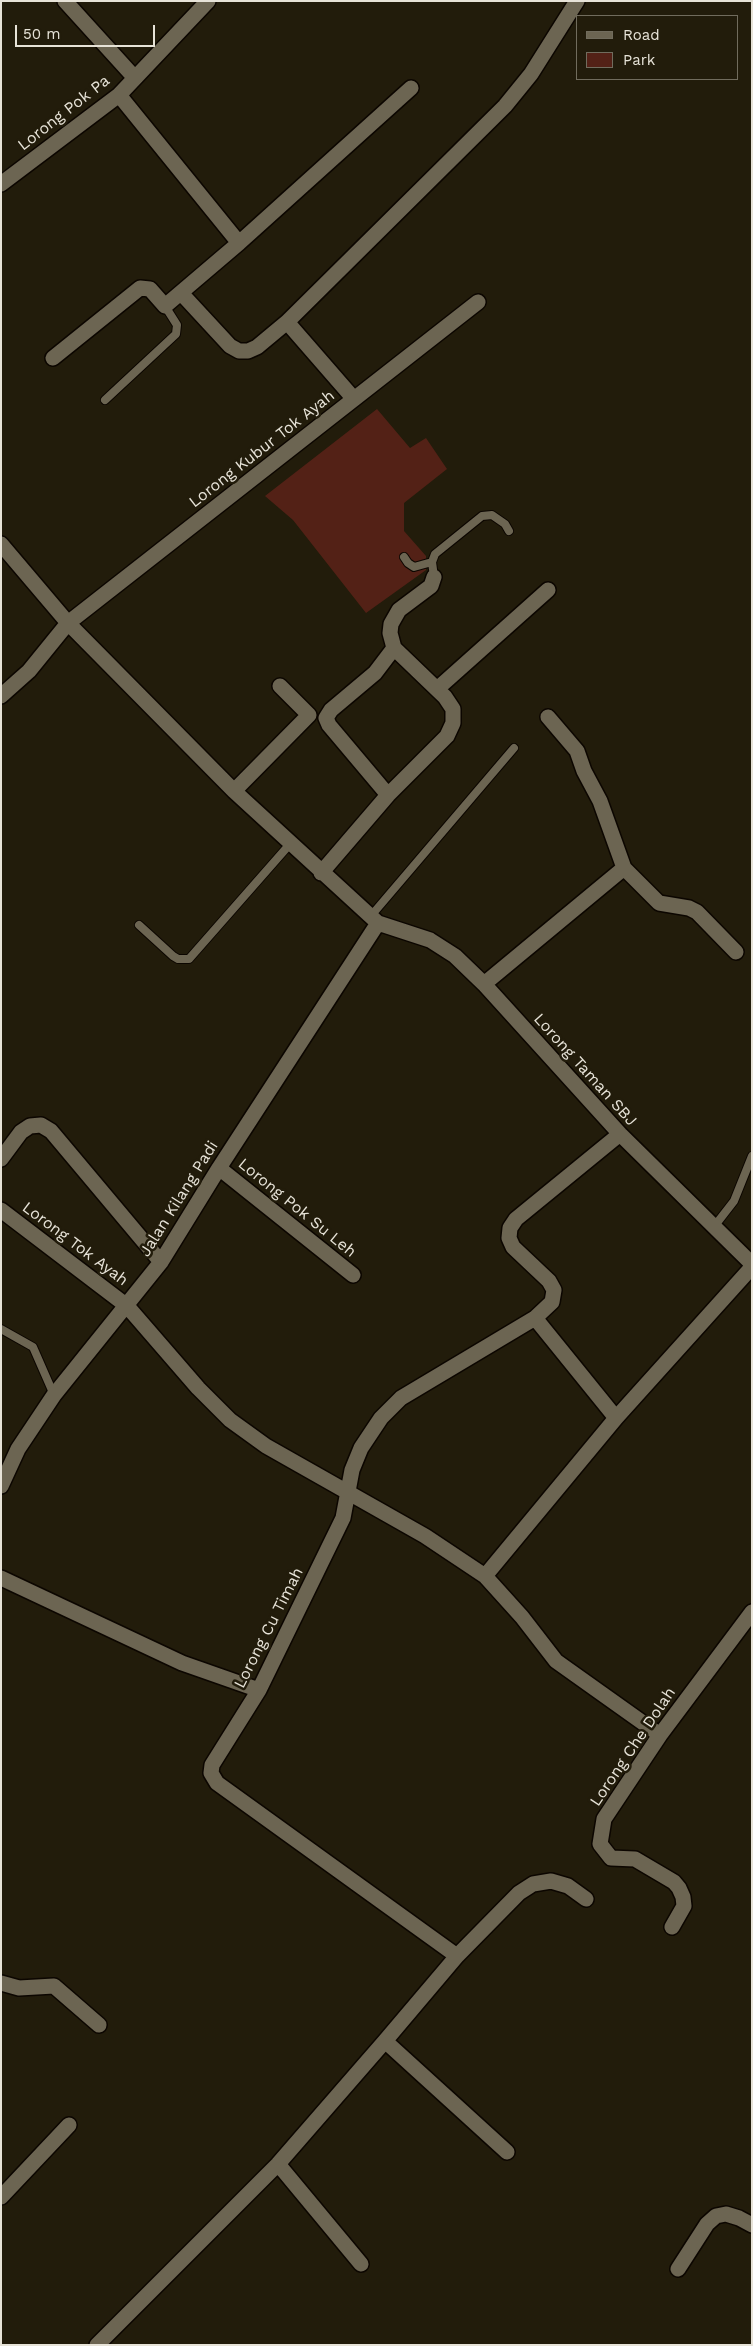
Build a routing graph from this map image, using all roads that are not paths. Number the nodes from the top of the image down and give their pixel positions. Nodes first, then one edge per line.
1 (65, 1) edge
2 (208, 1) edge
3 (577, 1) edge
4 (134, 77) junction
5 (411, 88) dead end
6 (119, 95) junction
7 (1, 184) edge
8 (239, 243) junction
9 (181, 292) junction
10 (478, 302) dead end
11 (165, 306) junction
12 (287, 322) junction
13 (53, 358) dead end
14 (354, 399) junction
15 (105, 400) dead end
16 (509, 531) dead end
17 (1, 544) edge
18 (404, 557) dead end
19 (433, 570) junction
20 (548, 590) dead end
21 (68, 623) junction
22 (394, 648) junction
23 (280, 686) dead end
24 (437, 689) junction
25 (1, 696) edge
26 (548, 717) dead end
27 (514, 748) dead end
28 (234, 791) junction
29 (388, 795) junction
30 (290, 844) junction
31 (624, 868) junction
32 (321, 873) junction
33 (374, 920) junction
34 (139, 925) dead end
35 (736, 952) dead end
36 (484, 984) junction
37 (620, 1134) junction
38 (752, 1156) edge
39 (1, 1159) edge
40 (219, 1168) junction
41 (1, 1210) edge
42 (713, 1228) junction
43 (161, 1262) junction
44 (752, 1265) edge
45 (353, 1275) dead end
46 (127, 1306) junction
47 (534, 1318) junction
48 (1, 1329) edge
49 (54, 1395) junction
50 (616, 1418) junction
51 (1, 1486) edge
52 (349, 1494) junction
53 (485, 1576) junction
54 (1, 1578) edge
55 (752, 1612) edge
56 (259, 1690) junction
57 (660, 1735) junction
58 (586, 1900) dead end
59 (672, 1927) dead end
60 (457, 1956) junction
61 (1, 1983) edge
62 (99, 2025) dead end
63 (386, 2041) junction
64 (69, 2126) dead end
65 (507, 2152) dead end
66 (278, 2164) junction
67 (1, 2197) edge
68 (752, 2225) edge
69 (361, 2264) dead end
70 (678, 2269) dead end
71 (97, 2345) edge

1 - 4 street
2 - 4 street, Lorong Pok Pa
3 - 12 street
4 - 6 street, Lorong Pok Pa
5 - 8 street
6 - 7 street, Lorong Pok Pa
6 - 8 street
8 - 9 street
9 - 11 street
9 - 12 street
10 - 14 street, Lorong Kubur Tok Ayah
11 - 13 street
11 - 15 lane
12 - 14 street
14 - 21 street, Lorong Kubur Tok Ayah
16 - 19 lane
17 - 21 street
18 - 19 lane
19 - 22 street
20 - 24 street
21 - 25 street, Lorong Kubur Tok Ayah
21 - 28 street
22 - 24 street
22 - 29 street
23 - 28 street
24 - 29 street
26 - 31 street
27 - 33 lane
28 - 30 street
29 - 32 street
30 - 32 street
30 - 34 lane
31 - 35 street
31 - 36 street
32 - 33 street
33 - 36 street, Lorong Taman SBJ
33 - 40 street, Jalan Kilang Padi
36 - 37 street, Lorong Taman SBJ
37 - 42 street, Lorong Taman SBJ
37 - 47 street, Lorong Cu Timah
38 - 42 lane
39 - 43 street
40 - 43 street, Jalan Kilang Padi
40 - 45 street, Lorong Pok Su Leh
41 - 46 street, Lorong Tok Ayah
42 - 44 street, Lorong Taman SBJ
43 - 46 street, Jalan Kilang Padi
44 - 50 street
46 - 49 street, Jalan Kilang Padi
46 - 52 street
47 - 50 street
47 - 52 street, Lorong Cu Timah
48 - 49 lane
49 - 51 street, Jalan Kilang Padi
50 - 53 street
52 - 53 street
52 - 56 street, Lorong Cu Timah
53 - 57 street
54 - 56 street
55 - 57 street, Lorong Che Dolah
56 - 60 street, Lorong Cu Timah
57 - 59 street, Lorong Che Dolah
58 - 60 street
60 - 63 street
61 - 62 street
63 - 65 street
63 - 66 street
64 - 67 street
66 - 69 street
66 - 71 street
68 - 70 street

